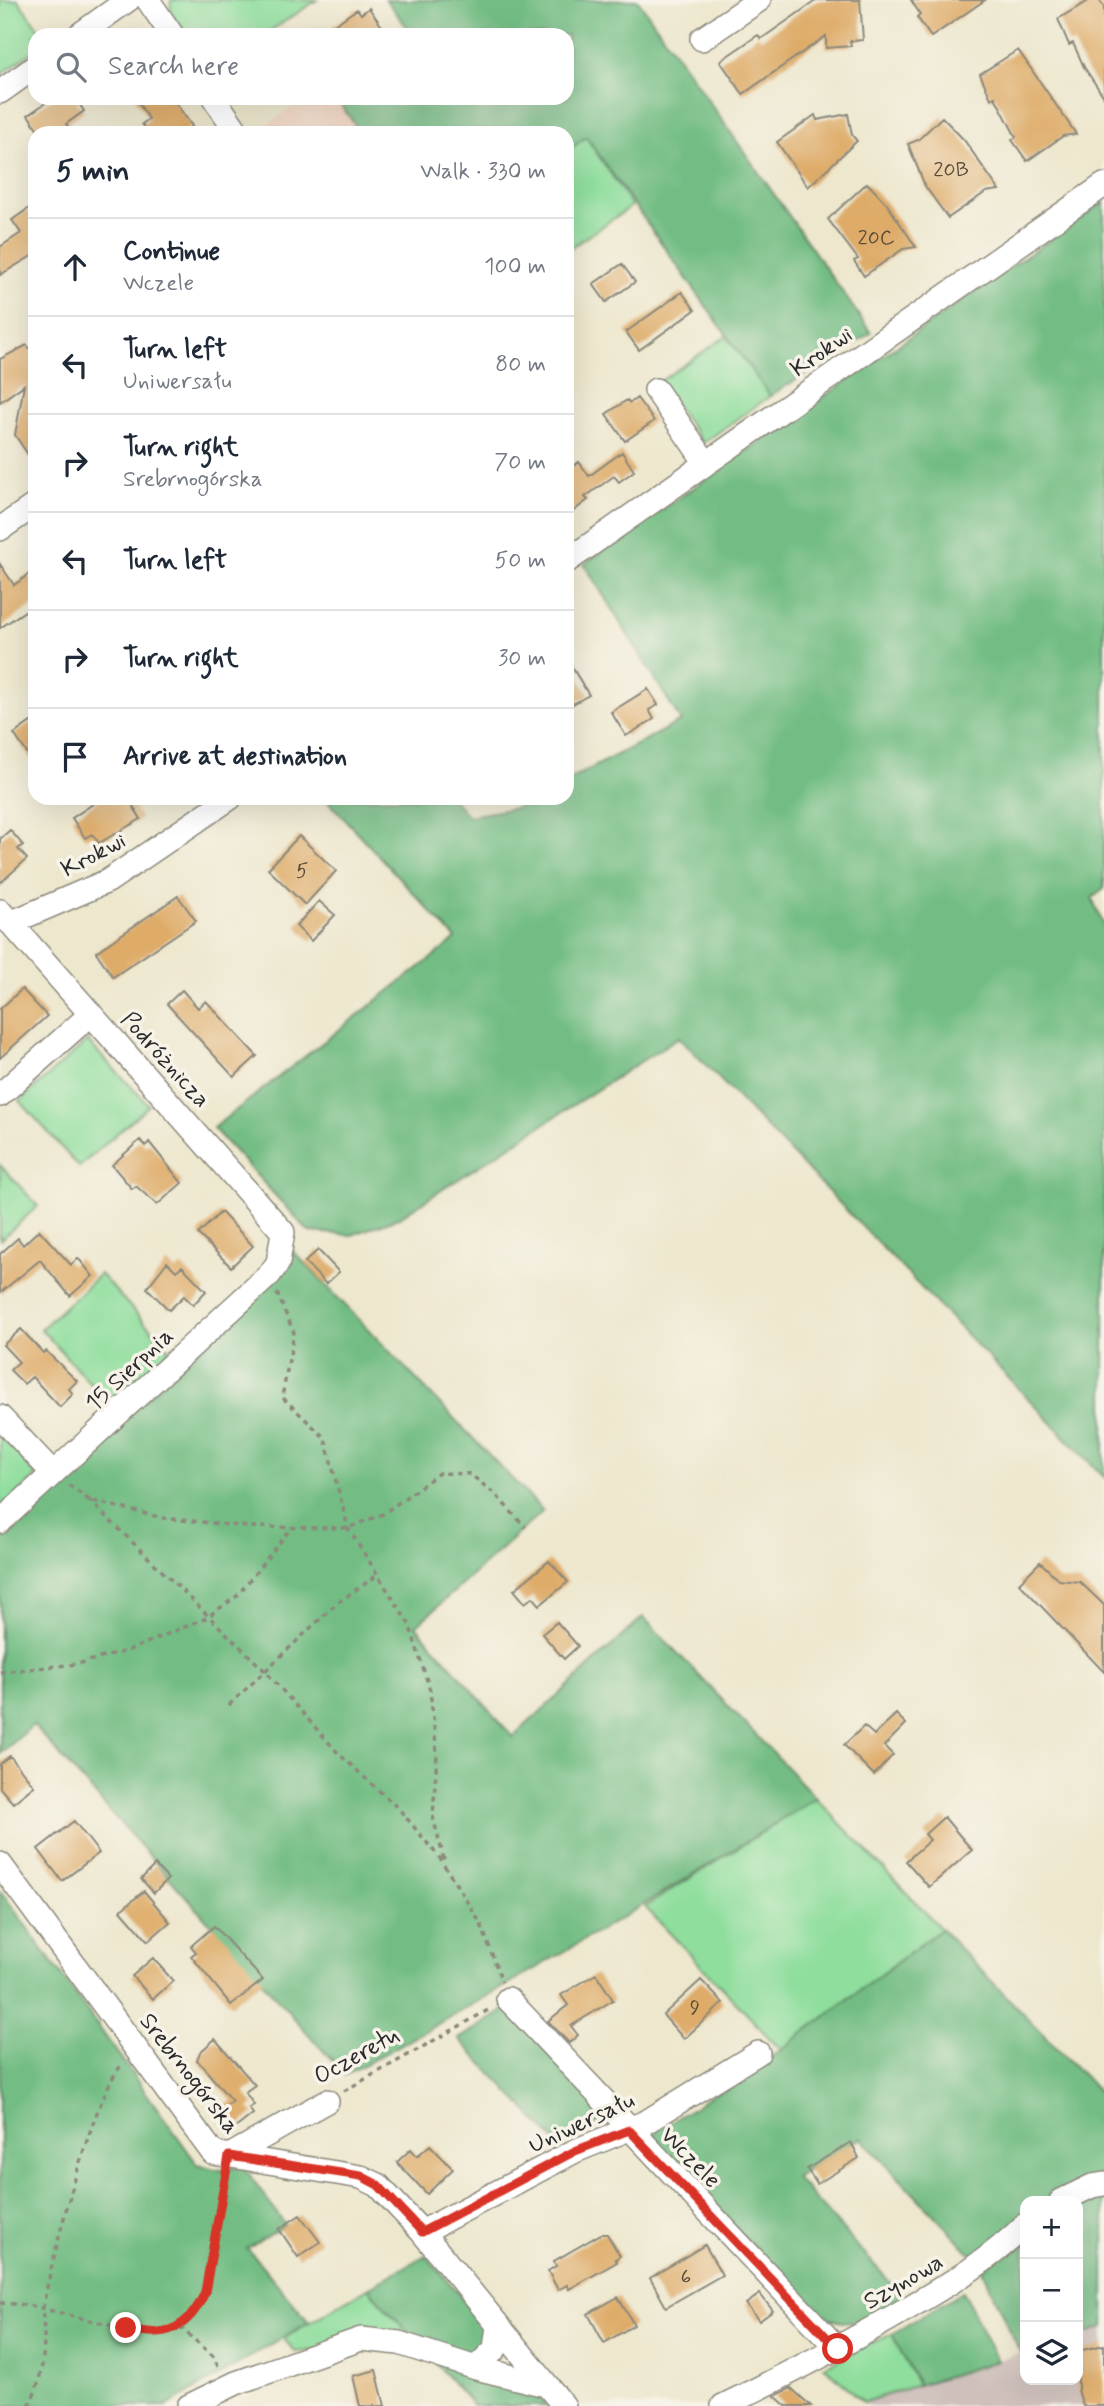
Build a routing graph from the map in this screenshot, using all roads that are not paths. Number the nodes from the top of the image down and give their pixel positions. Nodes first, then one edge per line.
1 (128, 0) edge
2 (148, 0) edge
3 (759, 0) edge
4 (89, 28) edge
5 (167, 28) edge
6 (702, 39) dead end
7 (28, 72) edge
8 (0, 92) edge
9 (219, 105) edge
10 (233, 126) edge
11 (1104, 185) edge
12 (656, 390) dead end
13 (706, 463) junction
14 (28, 510) edge
15 (0, 529) edge
16 (574, 556) edge
17 (220, 805) edge
18 (5, 917) edge
19 (92, 1014) junction
20 (0, 1095) edge
21 (282, 1247) joint
22 (0, 1417) edge
23 (53, 1474) junction
24 (0, 1522) edge
25 (0, 1864) edge
26 (508, 1999) road end
27 (758, 2053) dead end
28 (327, 2101) road end
29 (629, 2130) junction
30 (229, 2156) junction
31 (1104, 2184) edge
32 (1071, 2196) edge
33 (1020, 2230) edge
34 (422, 2232) junction
35 (498, 2326) junction
36 (838, 2349) junction
37 (475, 2368) junction
38 (546, 2385) junction
39 (189, 2406) edge
40 (564, 2406) edge
41 (723, 2406) edge

1 - 4 street
2 - 5 street
3 - 6 street
7 - 8 street
9 - 10 street
11 - 13 street, Krokwi
12 - 13 street
13 - 16 street, Krokwi
14 - 15 street
17 - 18 street, Krokwi
18 - 19 street, Podróżnicza
19 - 20 street
19 - 21 street, Podróżnicza
21 - 23 street, 15 Sierpnia
22 - 23 street
23 - 24 street, 15 Sierpnia
25 - 30 street, Srebrnogórska
26 - 29 street, Wczele
27 - 29 street, Uniwersału
28 - 30 street, Oczeretu
29 - 34 street, Uniwersału
29 - 36 street, Wczele
30 - 34 street, Srebrnogórska
31 - 32 street
33 - 36 street, Szynowa
34 - 35 street, Srebrnogórska
35 - 37 street
35 - 38 street, Srebrnogórska
36 - 41 street, Szynowa
37 - 38 street
37 - 39 street
38 - 40 street, Srebrnogórska

